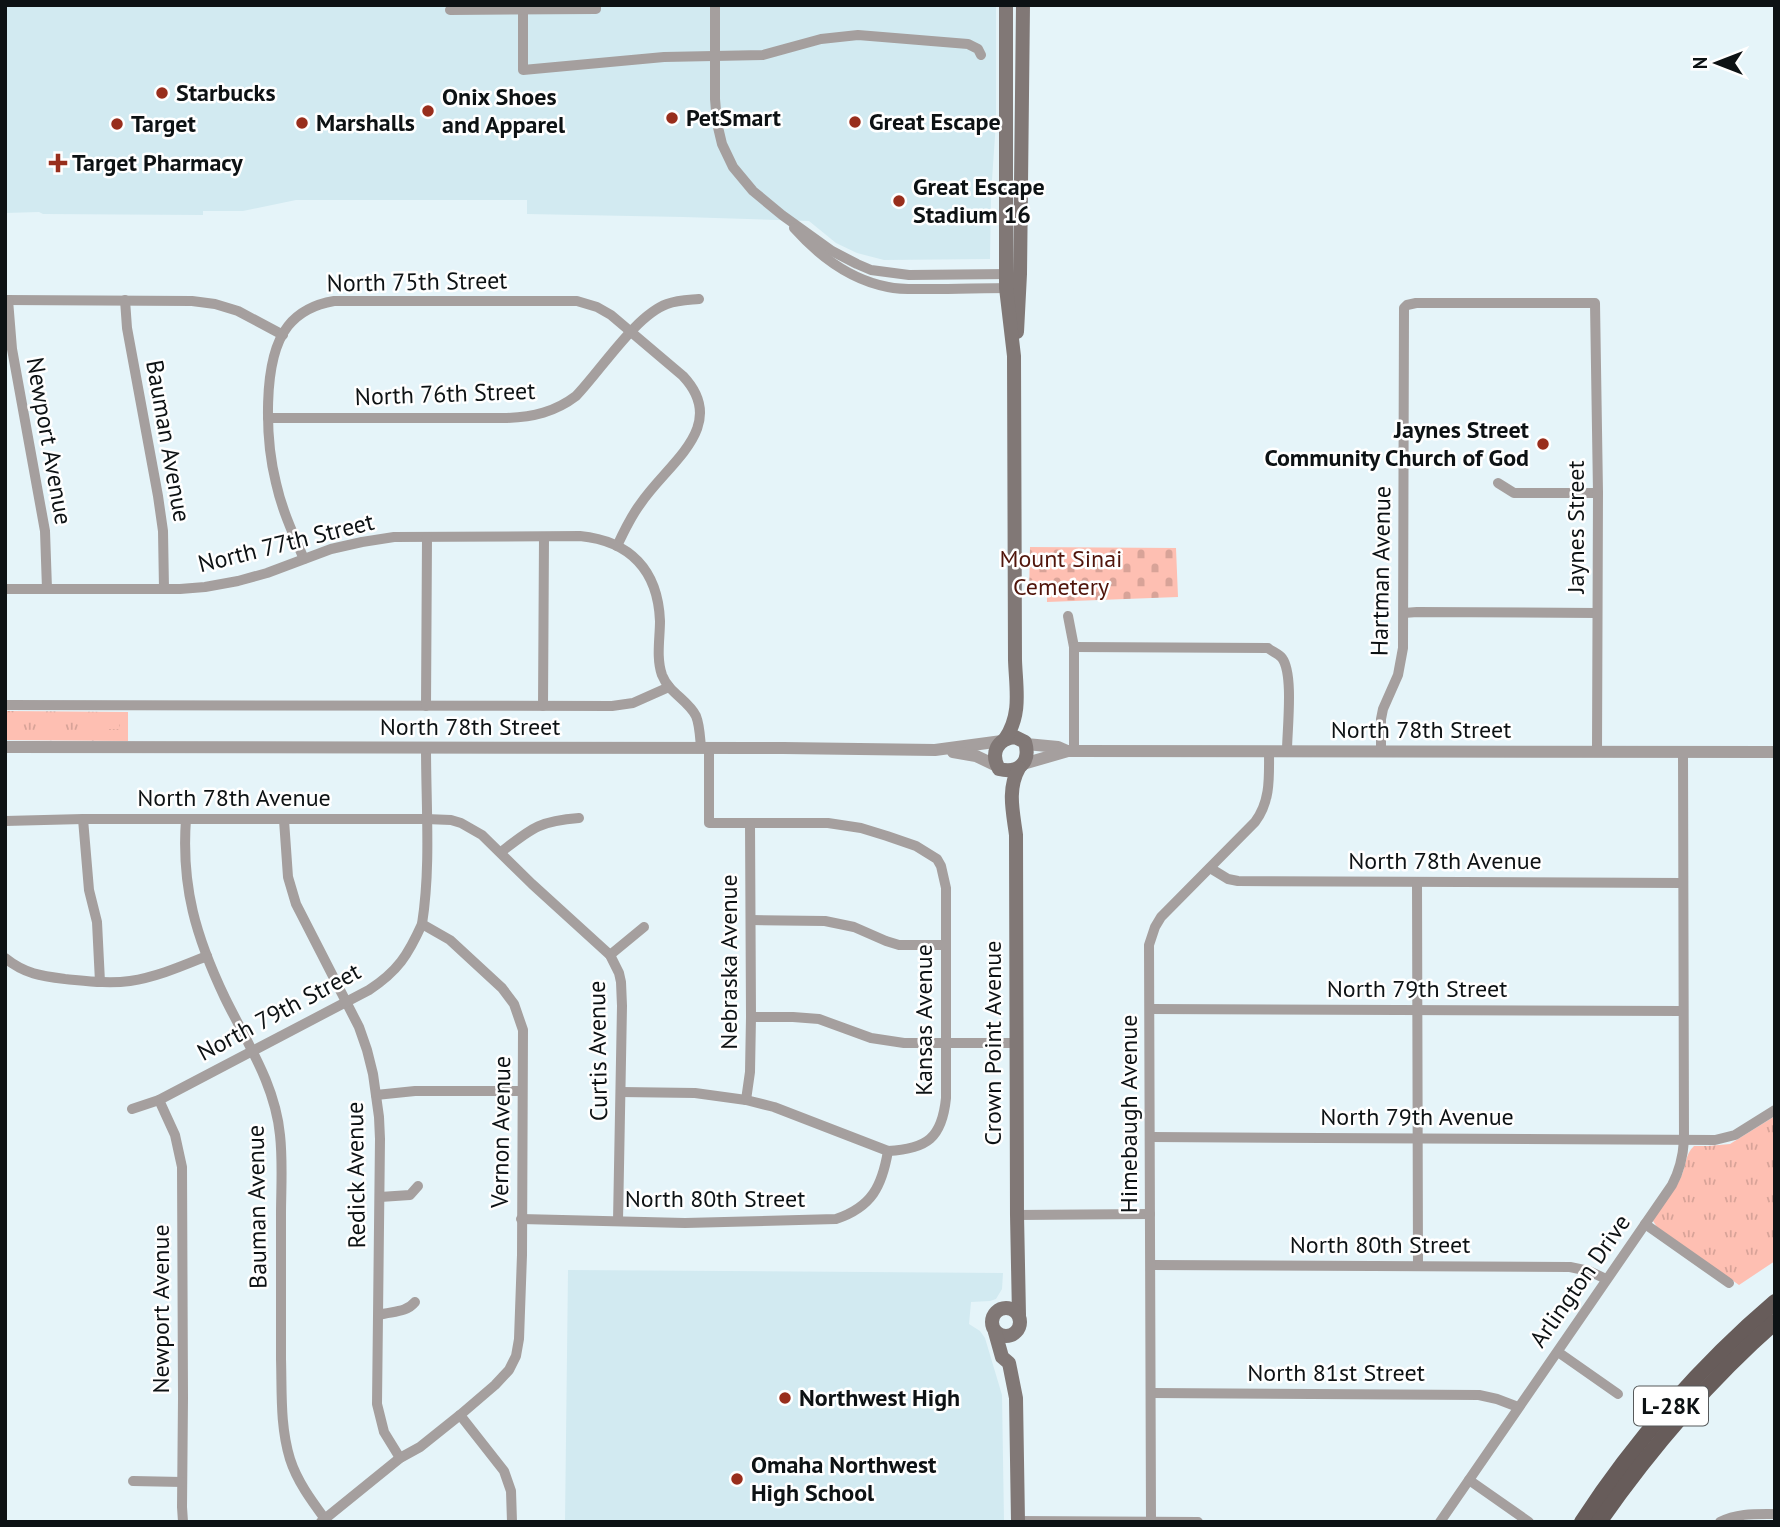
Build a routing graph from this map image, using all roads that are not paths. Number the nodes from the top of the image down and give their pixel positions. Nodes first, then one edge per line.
1 (596, 5) edge
2 (715, 5) edge
3 (1006, 5) edge
4 (1023, 5) edge
5 (523, 8) edge
6 (450, 10) dead end
7 (981, 55) dead end
8 (716, 56) junction
9 (782, 215) junction
10 (871, 270) junction
11 (867, 281) junction
12 (1013, 281) junction
13 (699, 299) dead end
14 (7, 300) edge
15 (125, 300) junction
16 (1407, 305) joint
17 (631, 332) junction
18 (283, 335) junction
19 (268, 418) junction
20 (1498, 483) dead end
21 (1598, 493) junction
22 (427, 537) junction
23 (544, 537) junction
24 (617, 546) junction
25 (304, 559) junction
26 (5, 589) edge
27 (47, 589) junction
28 (164, 589) junction
29 (1404, 613) junction
30 (1597, 613) junction
31 (1068, 616) dead end
32 (1074, 647) junction
33 (669, 687) junction
34 (5, 705) edge
35 (426, 706) junction
36 (543, 706) junction
37 (1018, 708) junction
38 (1003, 740) junction
39 (1025, 743) junction
40 (5, 747) edge
41 (426, 748) junction
42 (705, 748) junction
43 (935, 750) junction
44 (1381, 750) junction
45 (1071, 751) junction
46 (1269, 751) junction
47 (1287, 751) junction
48 (1597, 751) junction
49 (1683, 752) junction
50 (1775, 752) edge
51 (1021, 766) junction
52 (998, 768) junction
53 (1011, 806) junction
54 (83, 818) junction
55 (186, 818) junction
56 (579, 818) dead end
57 (426, 819) junction
58 (284, 820) junction
59 (5, 821) edge
60 (461, 822) joint
61 (750, 823) junction
62 (501, 852) junction
63 (1210, 869) junction
64 (1417, 883) junction
65 (1682, 883) junction
66 (751, 920) junction
67 (422, 924) junction
68 (644, 927) dead end
69 (944, 945) junction
70 (610, 955) junction
71 (207, 956) junction
72 (6, 959) edge
73 (100, 982) junction
74 (346, 1002) junction
75 (1150, 1009) junction
76 (1418, 1010) junction
77 (1683, 1011) junction
78 (751, 1017) junction
79 (946, 1043) junction
80 (1016, 1043) junction
81 (252, 1050) junction
82 (522, 1091) junction
83 (621, 1092) junction
84 (376, 1095) junction
85 (159, 1100) junction
86 (746, 1100) junction
87 (132, 1109) dead end
88 (1775, 1110) edge
89 (1151, 1137) junction
90 (1418, 1138) junction
91 (1684, 1140) junction
92 (888, 1151) junction
93 (418, 1186) dead end
94 (380, 1197) junction
95 (1017, 1214) junction
96 (1150, 1214) junction
97 (521, 1219) junction
98 (618, 1221) junction
99 (1645, 1224) junction
100 (1151, 1265) junction
101 (1418, 1266) junction
102 (1606, 1279) junction
103 (1017, 1281) junction
104 (1729, 1283) dead end
105 (415, 1302) dead end
106 (1775, 1302) edge
107 (1003, 1308) junction
108 (379, 1315) junction
109 (1019, 1315) junction
110 (1775, 1322) edge
111 (995, 1332) junction
112 (1016, 1333) junction
113 (1558, 1352) junction
114 (1009, 1363) junction
115 (1152, 1393) junction
116 (1618, 1394) dead end
117 (1518, 1407) junction
118 (460, 1415) junction
119 (400, 1458) junction
120 (1469, 1480) junction
121 (133, 1481) dead end
122 (182, 1482) junction
123 (1775, 1514) edge
124 (323, 1520) edge
125 (1151, 1521) edge
126 (183, 1522) edge
127 (512, 1522) edge
128 (1018, 1522) edge
129 (1198, 1522) edge
130 (1440, 1522) edge
131 (1529, 1522) edge
132 (1581, 1522) edge
133 (1599, 1522) edge
134 (1720, 1522) edge

1 - 5 street
2 - 8 street
3 - 12 main road
4 - 12 main road
5 - 6 street
5 - 8 street
7 - 8 street
8 - 9 street
9 - 10 street
9 - 11 street
10 - 11 street
10 - 12 street
11 - 12 street
12 - 37 main road
13 - 17 street, North 76th Street
14 - 15 street
14 - 27 street, Newport Avenue
15 - 18 street
15 - 28 street, Bauman Avenue
16 - 21 street, Jaynes Street
16 - 29 street, Hartman Avenue
17 - 18 street, North 75th Street
17 - 19 street, North 76th Street
17 - 24 street
18 - 19 street
19 - 25 street
20 - 21 street
21 - 30 street, Jaynes Street
22 - 23 street, North 77th Street
22 - 25 street, North 77th Street
22 - 35 street
23 - 24 street, North 77th Street
23 - 36 street
24 - 33 street
25 - 28 street, North 77th Street
26 - 27 street, North 77th Street
27 - 28 street, North 77th Street
29 - 30 street
29 - 44 street, Hartman Avenue
30 - 48 street, Jaynes Street
31 - 32 street
32 - 45 street
32 - 47 street
33 - 36 street, North 78th Street
33 - 42 street
34 - 35 street, North 78th Street
35 - 36 street, North 78th Street
37 - 38 main road
37 - 39 main road
38 - 39 main road
38 - 43 street
38 - 52 main road
39 - 45 street
39 - 51 main road
40 - 41 street, North 78th Street
41 - 42 street, North 78th Street
41 - 57 street
42 - 43 street, North 78th Street
42 - 61 street
43 - 52 street
44 - 47 street, North 78th Street
44 - 48 street, North 78th Street
45 - 46 street, North 78th Street
45 - 51 street
46 - 47 street, North 78th Street
46 - 63 street, Himebaugh Avenue
48 - 49 street, North 78th Street
49 - 50 street, North 78th Street
49 - 65 street
51 - 52 main road
51 - 53 main road, Crown Point Avenue
52 - 53 main road, Crown Point Avenue
53 - 80 main road, Crown Point Avenue
54 - 55 street, North 78th Avenue
54 - 59 street, North 78th Avenue
54 - 73 street
55 - 58 street, North 78th Avenue
55 - 71 street, Bauman Avenue
56 - 62 street
57 - 58 street, North 78th Avenue
57 - 60 street, North 78th Avenue
57 - 67 street
58 - 74 street, Redick Avenue
60 - 62 street, Curtis Avenue
61 - 66 street, Nebraska Avenue
61 - 69 street, Kansas Avenue
62 - 70 street, Curtis Avenue
63 - 64 street, North 78th Avenue
63 - 75 street, Himebaugh Avenue
64 - 65 street, North 78th Avenue
64 - 76 street
65 - 77 street
66 - 69 street
66 - 78 street, Nebraska Avenue
67 - 74 street, North 79th Street
67 - 82 street, Vernon Avenue
68 - 70 street
69 - 79 street, Kansas Avenue
70 - 83 street, Curtis Avenue
71 - 73 street
71 - 81 street, Bauman Avenue
72 - 73 street
74 - 81 street, North 79th Street
74 - 84 street, Redick Avenue
75 - 76 street, North 79th Street
75 - 89 street, Himebaugh Avenue
76 - 77 street, North 79th Street
76 - 90 street
77 - 91 street
78 - 79 street
78 - 86 street, Nebraska Avenue
79 - 80 street
79 - 92 street, Kansas Avenue
80 - 95 main road, Crown Point Avenue
81 - 85 street, North 79th Street
81 - 124 street, Bauman Avenue
82 - 84 street
82 - 97 street, Vernon Avenue
83 - 86 street
83 - 98 street, Curtis Avenue
84 - 94 street, Redick Avenue
85 - 87 street, North 79th Street
85 - 122 street, Newport Avenue
86 - 92 street
88 - 91 street
89 - 90 street, North 79th Avenue
89 - 96 street, Himebaugh Avenue
90 - 91 street, North 79th Avenue
90 - 101 street
91 - 99 street, Arlington Drive
92 - 98 street, North 80th Street
93 - 94 street
94 - 108 street, Redick Avenue
95 - 96 street
95 - 103 main road, Crown Point Avenue
96 - 100 street, Himebaugh Avenue
97 - 98 street, North 80th Street
97 - 118 street, Vernon Avenue
99 - 102 street, Arlington Drive
99 - 104 street
100 - 101 street, North 80th Street
100 - 115 street, Himebaugh Avenue
101 - 102 street, North 80th Street
102 - 113 street, Arlington Drive
103 - 107 main road, Crown Point Avenue
103 - 109 main road, Crown Point Avenue
105 - 108 street
106 - 132 main road, L-28K
107 - 109 main road
107 - 111 main road
108 - 119 street, Redick Avenue
109 - 112 main road
110 - 133 main road, L-28K
111 - 112 main road
111 - 114 main road
112 - 114 main road
113 - 116 street
113 - 117 street, Arlington Drive
114 - 128 main road
115 - 117 street, North 81st Street
115 - 125 street, Himebaugh Avenue
117 - 120 street, Arlington Drive
118 - 119 street
118 - 127 street
119 - 124 street
120 - 130 street, Arlington Drive
120 - 131 street
121 - 122 street
122 - 126 street, Newport Avenue
123 - 134 street
125 - 128 street
125 - 129 street

